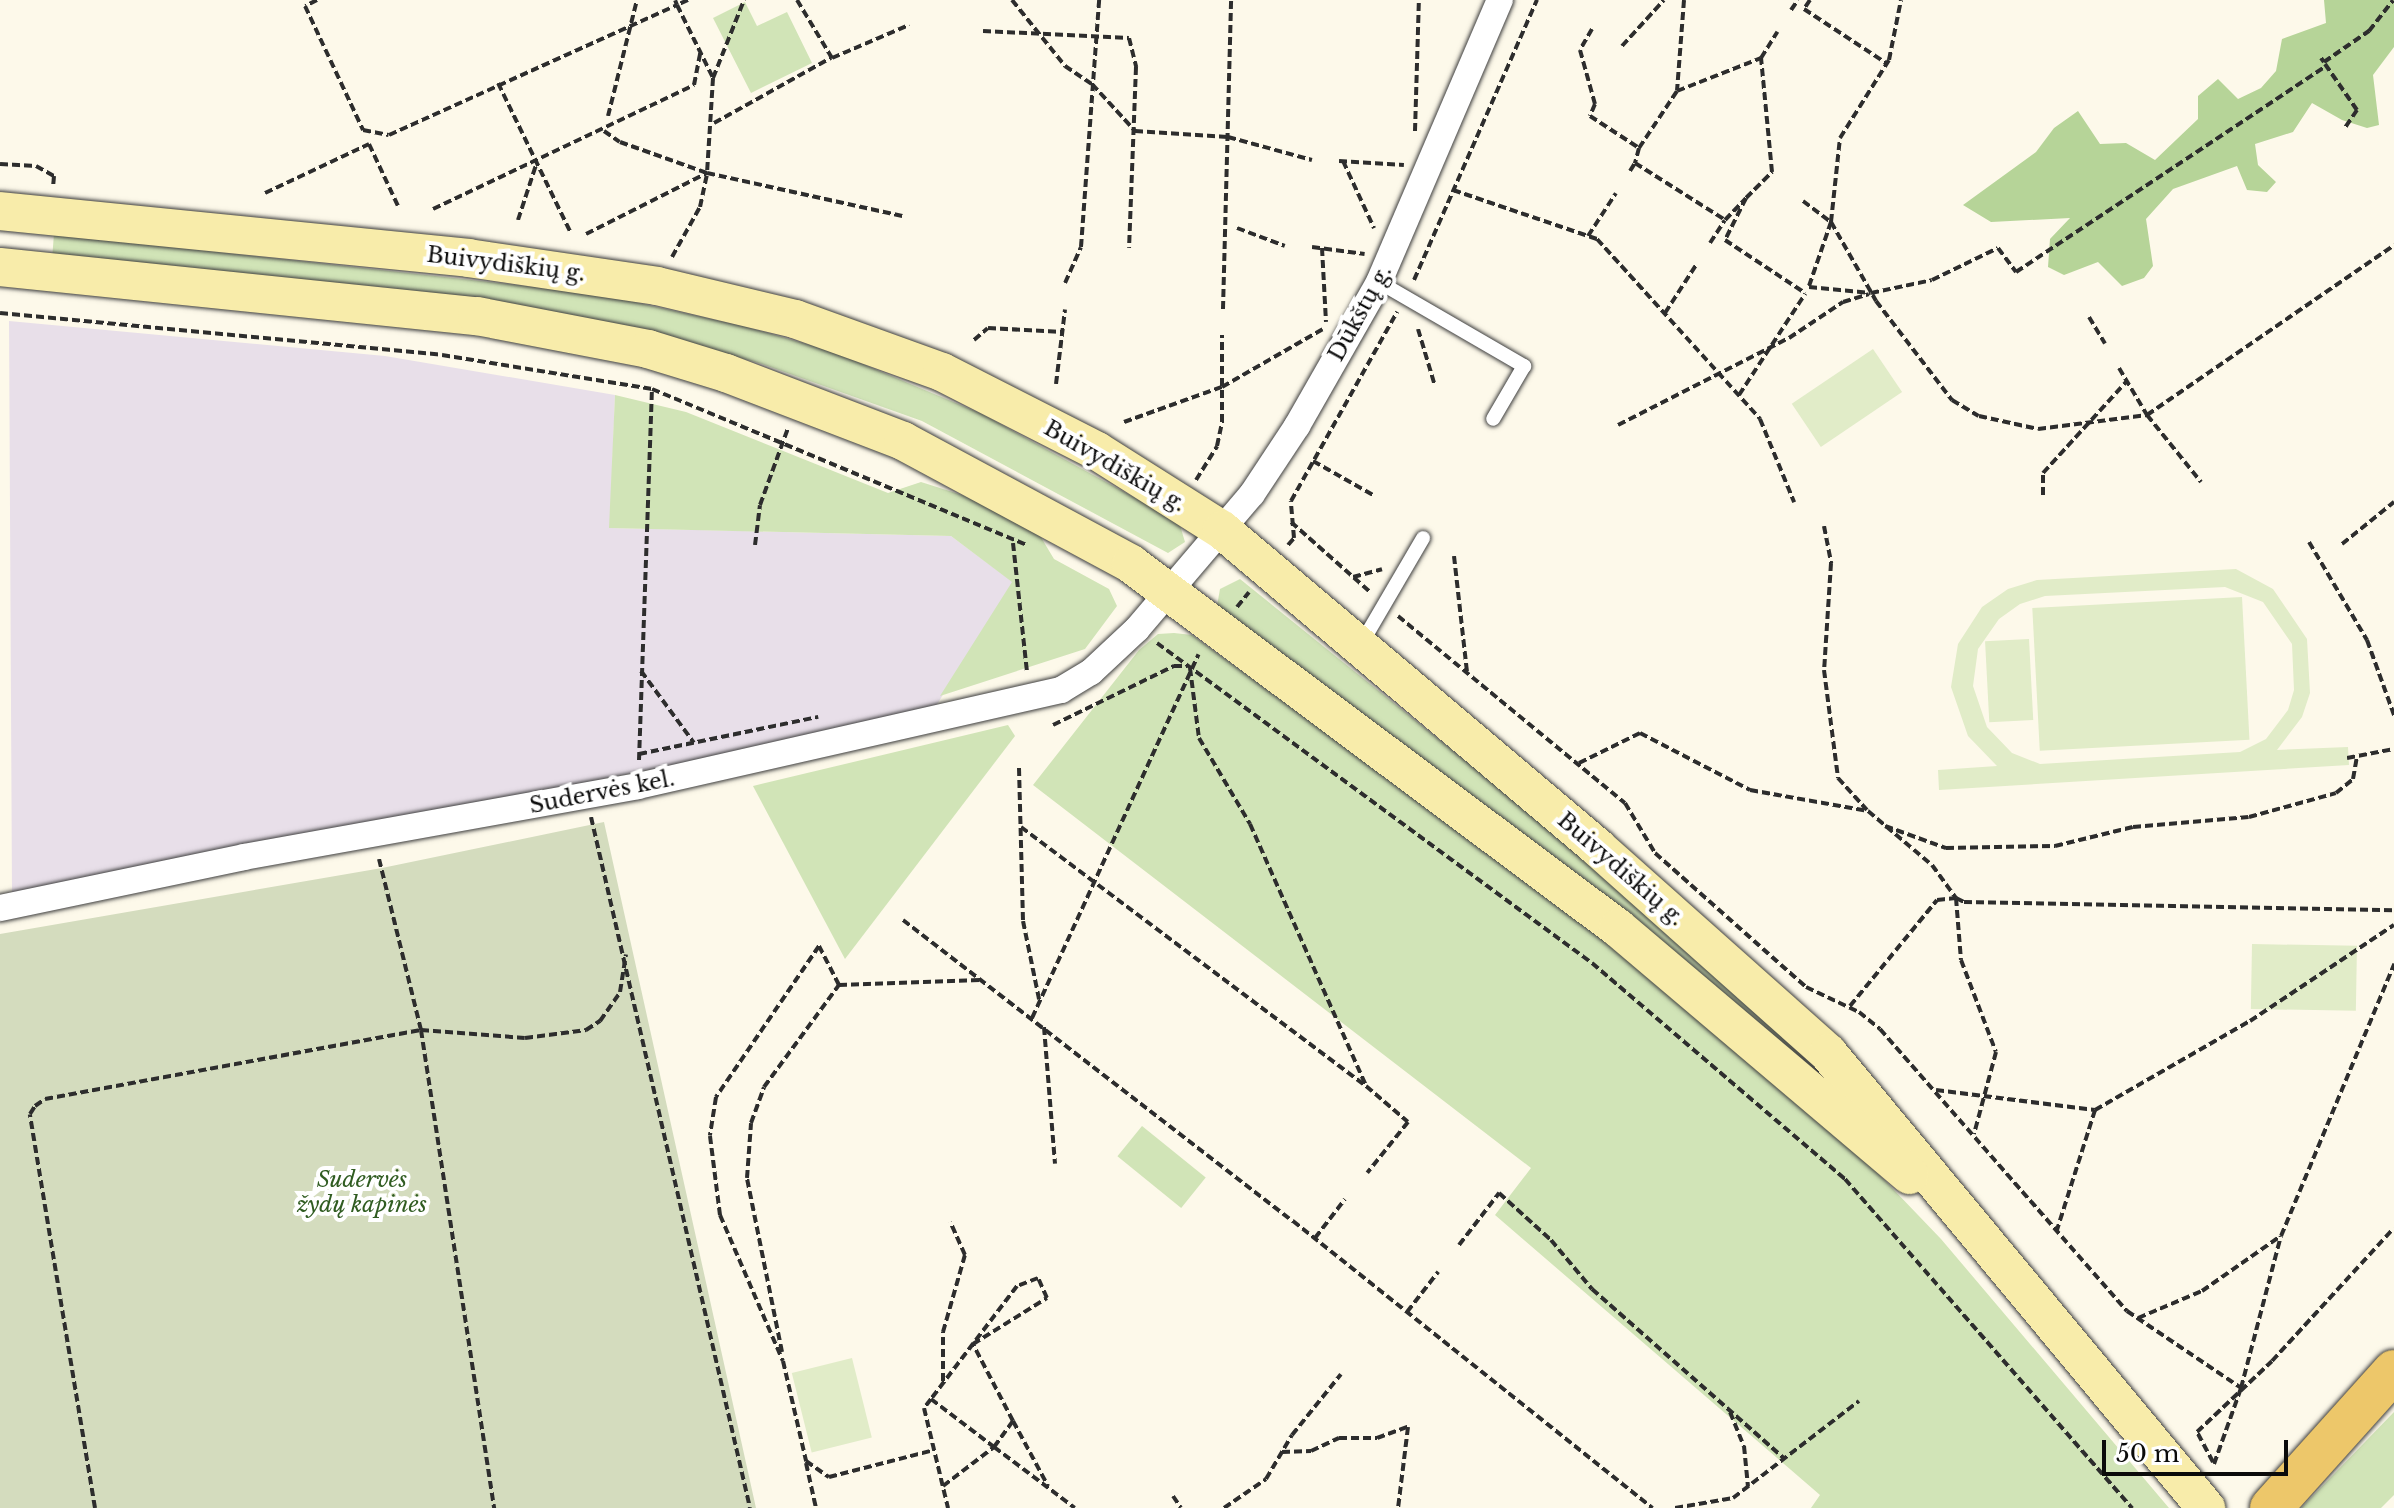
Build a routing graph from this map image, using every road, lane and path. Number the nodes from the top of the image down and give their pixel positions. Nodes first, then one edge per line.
1 (317, 0) edge
2 (637, 0) edge
3 (688, 0) edge
4 (744, 0) edge
5 (797, 0) edge
6 (1012, 0) edge
7 (1099, 0) edge
8 (1231, 0) edge
9 (1419, 0) edge
10 (1500, 0) edge
11 (1537, 0) edge
12 (1664, 0) edge
13 (1684, 0) edge
14 (1798, 0) edge
15 (1810, 0) edge
16 (1901, 0) edge
17 (2393, 0) edge
18 (676, 2) edge
19 (1791, 10) dead end
20 (632, 23) junction
21 (909, 25) dead end
22 (1592, 29) dead end
23 (983, 31) dead end
24 (1777, 32) dead end
25 (1037, 33) junction
26 (1097, 37) junction
27 (1622, 46) dead end
28 (700, 53) junction
29 (832, 58) junction
30 (1761, 58) junction
31 (2324, 62) junction
32 (1886, 63) junction
33 (713, 78) junction
34 (498, 83) junction
35 (1092, 84) junction
36 (1677, 91) junction
37 (608, 116) dead end
38 (714, 123) junction
39 (2345, 128) dead end
40 (604, 131) junction
41 (1135, 131) junction
42 (1228, 137) junction
43 (1414, 138) dead end
44 (1639, 148) junction
45 (1312, 160) dead end
46 (1635, 163) junction
47 (0, 164) edge
48 (536, 164) junction
49 (1408, 165) dead end
50 (1630, 171) dead end
51 (707, 173) junction
52 (54, 176) dead end
53 (1453, 190) junction
54 (265, 193) dead end
55 (1616, 193) dead end
56 (835, 195) dead end
57 (1746, 198) junction
58 (1803, 201) dead end
59 (833, 202) junction
60 (398, 206) dead end
61 (433, 209) dead end
62 (0, 211) edge
63 (902, 216) dead end
64 (518, 220) dead end
65 (1725, 220) junction
66 (1831, 222) junction
67 (1237, 228) dead end
68 (570, 231) dead end
69 (586, 234) dead end
70 (1376, 234) dead end
71 (1588, 236) junction
72 (1710, 243) dead end
73 (2394, 245) edge
74 (1285, 246) dead end
75 (1312, 247) dead end
76 (1129, 248) dead end
77 (1322, 248) junction
78 (1365, 254) dead end
79 (1696, 265) dead end
80 (0, 267) edge
81 (1379, 282) junction
82 (1065, 283) dead end
83 (657, 286) junction
84 (1809, 287) junction
85 (1805, 293) junction
86 (1871, 293) junction
87 (1406, 296) junction
88 (1223, 309) dead end
89 (1065, 310) dead end
90 (0, 313) edge
91 (1665, 313) junction
92 (1396, 315) junction
93 (2089, 317) dead end
94 (1063, 332) junction
95 (1222, 335) dead end
96 (974, 340) dead end
97 (1775, 344) junction
98 (2105, 344) dead end
99 (648, 349) junction
100 (2119, 368) dead end
101 (1718, 371) junction
102 (2127, 381) junction
103 (1056, 384) dead end
104 (1435, 386) dead end
105 (1222, 387) junction
106 (652, 389) junction
107 (1739, 395) junction
108 (2147, 415) junction
109 (1493, 419) dead end
110 (1124, 422) dead end
111 (2093, 422) junction
112 (1618, 425) dead end
113 (783, 443) junction
114 (1313, 461) junction
115 (1205, 467) dead end
116 (2201, 482) dead end
117 (1373, 495) dead end
118 (2043, 495) dead end
119 (1794, 502) dead end
120 (2394, 502) edge
121 (1291, 522) junction
122 (1824, 526) dead end
123 (1222, 530) junction
124 (1423, 538) dead end
125 (2309, 542) dead end
126 (2342, 544) dead end
127 (755, 545) dead end
128 (1454, 556) dead end
129 (1268, 569) junction
130 (1166, 595) junction
131 (1384, 605) junction
132 (1216, 631) junction
133 (1360, 646) junction
134 (1190, 666) junction
135 (641, 671) junction
136 (1467, 672) junction
137 (1030, 699) junction
138 (2394, 715) edge
139 (1053, 725) dead end
140 (694, 743) dead end
141 (2394, 749) edge
142 (2357, 757) junction
143 (2347, 758) dead end
144 (1579, 763) junction
145 (1019, 768) dead end
146 (638, 786) junction
147 (586, 795) junction
148 (1868, 811) junction
149 (1881, 824) junction
150 (1021, 827) junction
151 (373, 833) junction
152 (1094, 879) junction
153 (1956, 898) junction
154 (0, 908) edge
155 (2394, 910) edge
156 (903, 920) dead end
157 (2394, 925) edge
158 (626, 954) junction
159 (2394, 964) edge
160 (982, 980) junction
161 (839, 985) junction
162 (1039, 1001) junction
163 (1850, 1007) junction
164 (1032, 1018) junction
165 (1044, 1027) junction
166 (421, 1030) junction
167 (1366, 1086) junction
168 (1934, 1090) junction
169 (1983, 1096) junction
170 (2095, 1110) junction
171 (1974, 1134) junction
172 (1055, 1164) dead end
173 (1367, 1173) dead end
174 (1345, 1199) dead end
175 (950, 1222) dead end
176 (2394, 1228) edge
177 (2057, 1230) junction
178 (1975, 1232) junction
179 (2281, 1236) junction
180 (1315, 1238) junction
181 (1459, 1245) dead end
182 (1438, 1272) dead end
183 (1407, 1312) junction
184 (2137, 1318) junction
185 (973, 1344) junction
186 (783, 1361) junction
187 (2394, 1371) edge
188 (1341, 1374) dead end
189 (943, 1384) junction
190 (2241, 1388) junction
191 (931, 1399) junction
192 (1859, 1401) dead end
193 (1729, 1410) junction
194 (1013, 1421) junction
195 (994, 1447) junction
196 (934, 1450) junction
197 (1282, 1452) junction
198 (1785, 1459) junction
199 (806, 1461) junction
200 (943, 1486) junction
201 (1748, 1487) junction
202 (2203, 1487) edge
203 (1049, 1489) junction
204 (1173, 1496) dead end
205 (1226, 1507) edge
206 (95, 1508) edge
207 (494, 1508) edge
208 (750, 1508) edge
209 (816, 1508) edge
210 (948, 1508) edge
211 (1075, 1508) edge
212 (1181, 1508) edge
213 (1398, 1508) edge
214 (1652, 1508) edge
215 (1675, 1508) edge
216 (2132, 1508) edge
217 (2271, 1508) edge

1 - 34 path
2 - 20 path
3 - 18 path
4 - 33 path
5 - 29 path
6 - 25 path
7 - 26 path
8 - 42 path
9 - 43 path
10 - 81 street, Dūkštų g.
11 - 53 path
12 - 27 path
13 - 36 path
14 - 19 path
15 - 32 path
16 - 32 path
17 - 31 path
18 - 20 path
18 - 28 path
20 - 34 path
20 - 37 path
21 - 29 path
22 - 44 path
23 - 25 path
24 - 30 path
25 - 26 path
25 - 35 path
26 - 35 path
26 - 41 path
28 - 33 path
28 - 40 path
29 - 38 path
30 - 36 path
30 - 57 path
31 - 39 path
31 - 86 path
32 - 66 path
33 - 38 path
34 - 48 path
35 - 41 path
35 - 82 path
36 - 44 path
38 - 51 path
40 - 48 path
40 - 51 path
41 - 42 path
41 - 76 path
42 - 45 path
42 - 88 path
44 - 46 path
46 - 50 path
46 - 65 path
47 - 52 path
48 - 61 path
48 - 64 path
48 - 68 path
49 - 70 path
51 - 59 path
51 - 69 path
51 - 83 path
53 - 71 path
53 - 87 path
54 - 60 path
55 - 71 path
56 - 59 path
57 - 65 path
57 - 85 path
58 - 66 path
59 - 63 path
62 - 83 main road, Buivydiškių g.
65 - 72 path
66 - 84 path
66 - 86 path
67 - 74 path
71 - 91 path
73 - 108 path
75 - 77 path
77 - 78 path
77 - 105 path
79 - 91 path
80 - 99 main road, Buivydiškių g.
81 - 87 lane
81 - 123 street, Dūkštų g.
83 - 123 main road, Buivydiškių g.
84 - 85 path
84 - 86 path
85 - 97 path
86 - 97 path
86 - 111 path
87 - 92 path
87 - 109 lane
89 - 94 path
90 - 106 path
91 - 101 path
92 - 104 path
92 - 114 path
93 - 98 path
94 - 96 path
94 - 103 path
95 - 105 path
97 - 101 path
97 - 107 path
99 - 106 path
99 - 130 main road, Buivydiškių g.
100 - 102 path
101 - 107 path
101 - 112 path
102 - 108 path
102 - 111 path
105 - 110 path
105 - 115 path
106 - 113 path
106 - 135 path
107 - 119 path
108 - 111 path
108 - 116 path
111 - 118 path
113 - 127 path
113 - 137 path
114 - 117 path
114 - 121 path
120 - 126 path
121 - 129 path
121 - 131 path
122 - 148 path
123 - 129 main road, Buivydiškių g.
123 - 130 street, Dūkštų g.
124 - 131 lane
125 - 138 path
128 - 136 path
129 - 132 path
129 - 133 main road, Buivydiškių g.
130 - 132 main road, Buivydiškių g.
130 - 137 street, Sudervės kel.
131 - 133 lane
131 - 136 path
132 - 134 path
132 - 178 main road, Buivydiškių g.
133 - 178 main road, Buivydiškių g.
134 - 139 path
134 - 152 path
134 - 167 path
134 - 216 path
135 - 140 path
135 - 146 path
136 - 144 path
137 - 146 street, Sudervės kel.
141 - 142 path
142 - 143 path
142 - 149 path
144 - 148 path
144 - 163 path
145 - 150 path
146 - 147 street, Sudervės kel.
147 - 151 street, Sudervės kel.
147 - 158 path
148 - 149 path
149 - 153 path
150 - 152 path
150 - 162 path
151 - 154 street, Sudervės kel.
151 - 166 path
152 - 162 path
152 - 167 path
153 - 155 path
153 - 163 path
153 - 169 path
156 - 160 path
157 - 170 path
158 - 166 path
158 - 208 path
159 - 179 path
160 - 161 path
160 - 164 path
161 - 186 path
161 - 186 path
162 - 164 path
163 - 168 path
164 - 165 path
165 - 172 path
165 - 180 path
166 - 206 path
166 - 207 path
167 - 173 path
168 - 169 path
168 - 171 path
169 - 170 path
169 - 171 path
170 - 177 path
171 - 177 path
174 - 180 path
175 - 189 path
176 - 190 path
177 - 184 path
178 - 202 main road, Buivydiškių g.
179 - 184 path
179 - 190 path
180 - 183 path
181 - 193 path
182 - 183 path
183 - 214 path
184 - 190 path
185 - 185 path
185 - 189 path
185 - 194 path
186 - 199 path
187 - 217 main road
188 - 197 path
189 - 191 path
190 - 202 path
190 - 202 path
191 - 195 path
191 - 196 path
192 - 198 path
193 - 198 path
193 - 201 path
194 - 195 path
194 - 203 path
195 - 200 path
195 - 203 path
196 - 199 path
196 - 200 path
197 - 205 path
197 - 213 path
198 - 201 path
199 - 209 path
200 - 210 path
201 - 215 path
203 - 211 path
204 - 212 path

